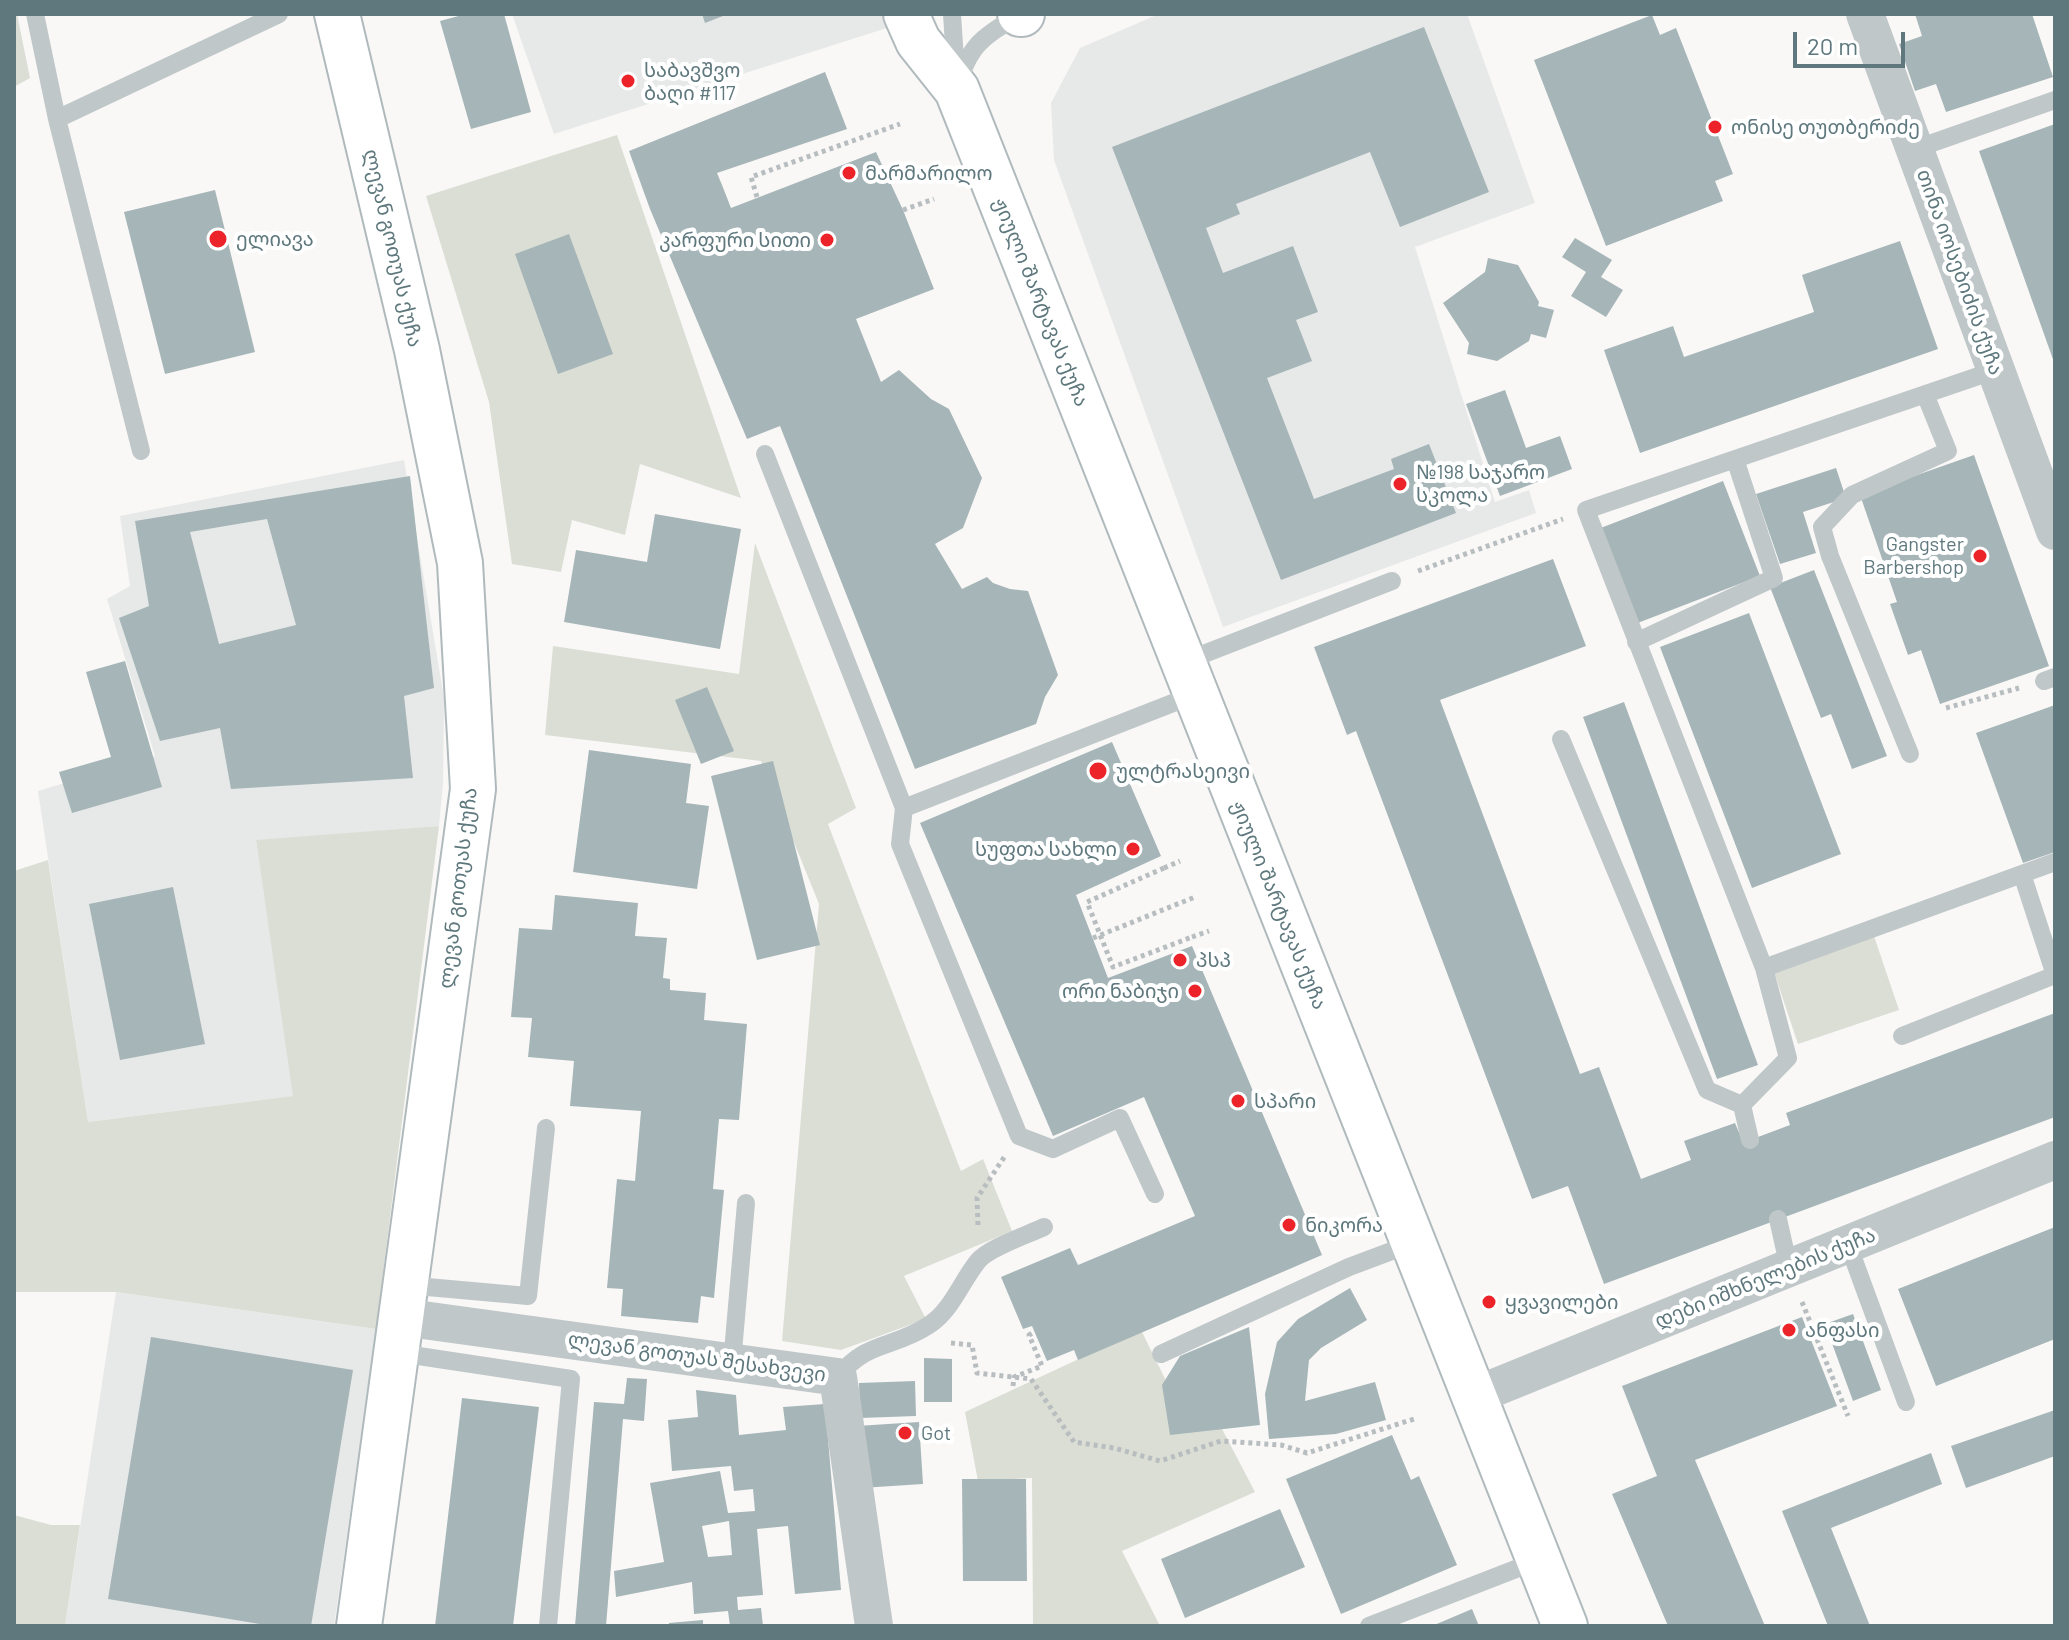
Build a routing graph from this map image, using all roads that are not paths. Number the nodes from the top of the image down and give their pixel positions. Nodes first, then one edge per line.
1 (35, 14) edge
2 (279, 14) edge
3 (337, 14) edge
4 (906, 14) edge
5 (952, 14) edge
6 (1021, 14) edge
7 (1865, 14) edge
8 (957, 90) junction
9 (2055, 100) edge
10 (57, 119) junction
11 (1915, 149) junction
12 (1996, 370) junction
13 (1925, 394) junction
14 (141, 451) dead end
15 (765, 454) dead end
16 (1735, 459) junction
17 (2055, 531) edge
18 (1392, 581) road end
19 (1636, 642) junction
20 (1190, 678) junction
21 (1561, 739) dead end
22 (1910, 754) dead end
23 (904, 808) junction
24 (2055, 862) edge
25 (2022, 874) junction
26 (1764, 968) junction
27 (1902, 1036) dead end
28 (1742, 1105) junction
29 (546, 1128) dead end
30 (1750, 1140) dead end
31 (2055, 1160) edge
32 (1155, 1194) dead end
33 (746, 1203) dead end
34 (1778, 1219) dead end
35 (1044, 1227) dead end
36 (1413, 1243) junction
37 (1848, 1244) junction
38 (1789, 1268) junction
39 (406, 1319) junction
40 (1161, 1354) dead end
41 (732, 1363) junction
42 (838, 1377) junction
43 (1474, 1396) junction
44 (1906, 1402) dead end
45 (1539, 1560) junction
46 (359, 1626) edge
47 (548, 1626) edge
48 (874, 1626) edge
49 (1369, 1626) edge
50 (1565, 1626) edge

1 - 10 lane
2 - 10 lane
3 - 39 main road, ლევან გოთუას ქუჩა
4 - 8 main road, ჟიული შარტავას ქუჩა
5 - 8 lane
6 - 8 lane
7 - 11 street, თინა იოსებიძის ქუჩა
8 - 20 main road, ჟიული შარტავას ქუჩა
9 - 11 lane
10 - 14 lane
11 - 12 street, თინა იოსებიძის ქუჩა
12 - 13 lane
12 - 17 street, თინა იოსებიძის ქუჩა
13 - 16 lane
13 - 22 lane
15 - 23 lane
16 - 19 lane
16 - 19 lane
18 - 20 lane
19 - 26 lane
20 - 23 lane
20 - 36 main road, ჟიული შარტავას ქუჩა
21 - 28 lane
23 - 32 lane
24 - 25 lane
25 - 26 lane
25 - 27 lane
26 - 28 lane
28 - 30 lane
29 - 39 lane
31 - 37 street, დები იშხნელების ქუჩა
33 - 41 lane
34 - 38 lane
35 - 42 lane
36 - 40 lane
36 - 43 main road, ჟიული შარტავას ქუჩა
37 - 38 street, დები იშხნელების ქუჩა
37 - 44 lane
38 - 43 street, დები იშხნელების ქუჩა
39 - 41 street, ლევან გოთუას შესახვევი
39 - 46 main road, ლევან გოთუას ქუჩა
39 - 47 lane
41 - 42 street, ლევან გოთუას შესახვევი
42 - 48 street, ლევან გოთუას შესახვევი
43 - 45 main road, ჟიული შარტავას ქუჩა
45 - 49 lane
45 - 50 main road, ჟიული შარტავას ქუჩა

